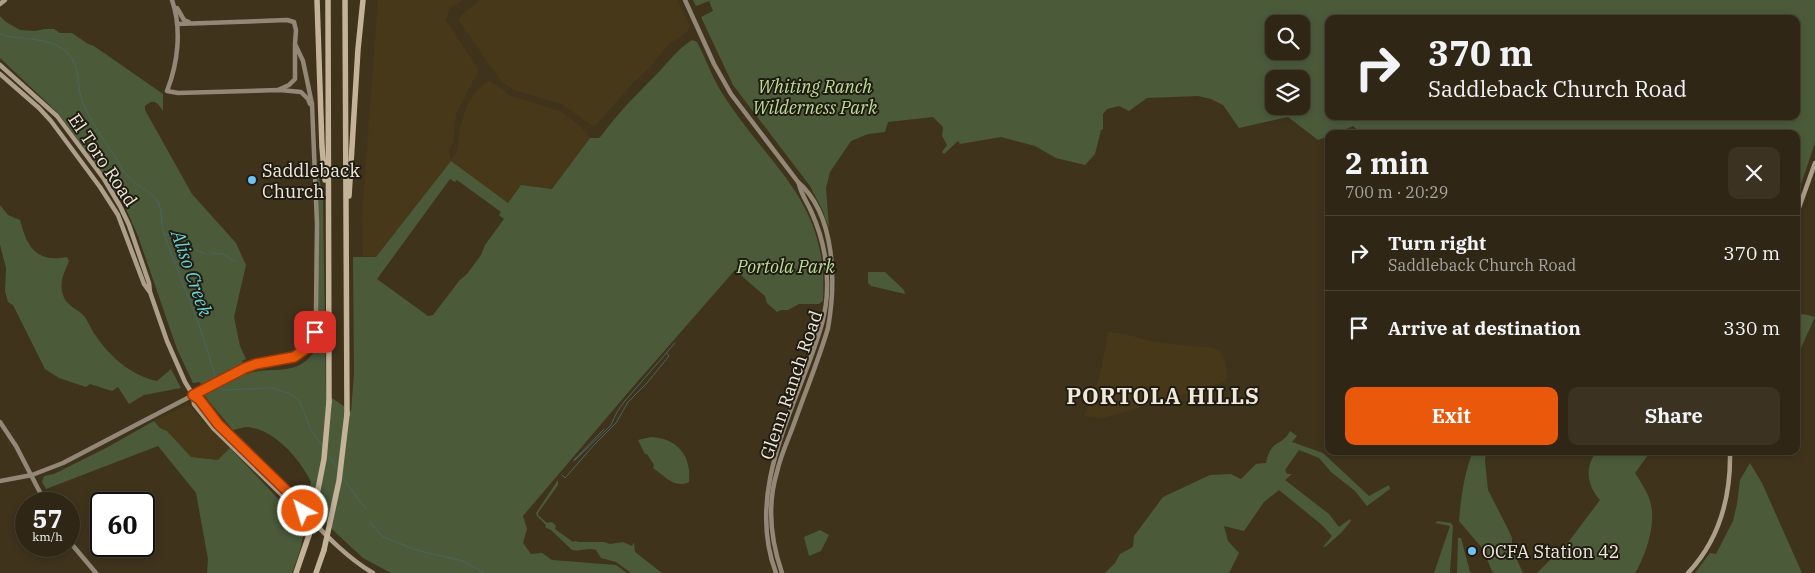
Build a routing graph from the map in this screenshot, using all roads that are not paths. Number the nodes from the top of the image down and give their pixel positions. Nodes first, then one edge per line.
1 (5, 0) edge
2 (317, 0) edge
3 (328, 0) edge
4 (345, 0) edge
5 (363, 0) edge
6 (685, 0) edge
7 (172, 1) edge
8 (0, 4) edge
9 (177, 24) junction
10 (193, 24) junction
11 (295, 44) junction
12 (0, 65) edge
13 (0, 74) edge
14 (277, 90) junction
15 (312, 127) junction
16 (1815, 163) edge
17 (798, 182) junction
18 (1800, 205) edge
19 (328, 220) junction
20 (346, 253) junction
21 (150, 292) junction
22 (193, 395) junction
23 (0, 422) edge
24 (1730, 455) edge
25 (32, 475) junction
26 (0, 481) edge
27 (40, 492) edge
28 (80, 554) edge
29 (96, 573) edge
30 (296, 573) edge
31 (316, 573) edge
32 (373, 573) edge
33 (776, 573) edge
34 (782, 573) edge
35 (1688, 573) edge

1 - 8 main road
2 - 19 highway
3 - 19 highway
4 - 20 highway
5 - 20 highway
6 - 17 main road, Glenn Ranch Road
7 - 9 main road
7 - 10 main road
9 - 10 main road
9 - 14 main road
10 - 11 main road
11 - 14 main road
11 - 15 main road
12 - 21 main road, El Toro Road
13 - 21 main road, El Toro Road
14 - 15 main road
15 - 22 main road
16 - 18 main road
17 - 33 main road, Glenn Ranch Road
17 - 34 main road, Glenn Ranch Road
19 - 30 highway, bridge
20 - 31 highway, bridge
21 - 22 main road, El Toro Road
22 - 25 main road
22 - 32 main road, El Toro Road
23 - 25 main road
24 - 35 main road
25 - 26 main road
25 - 27 main road
28 - 29 main road

